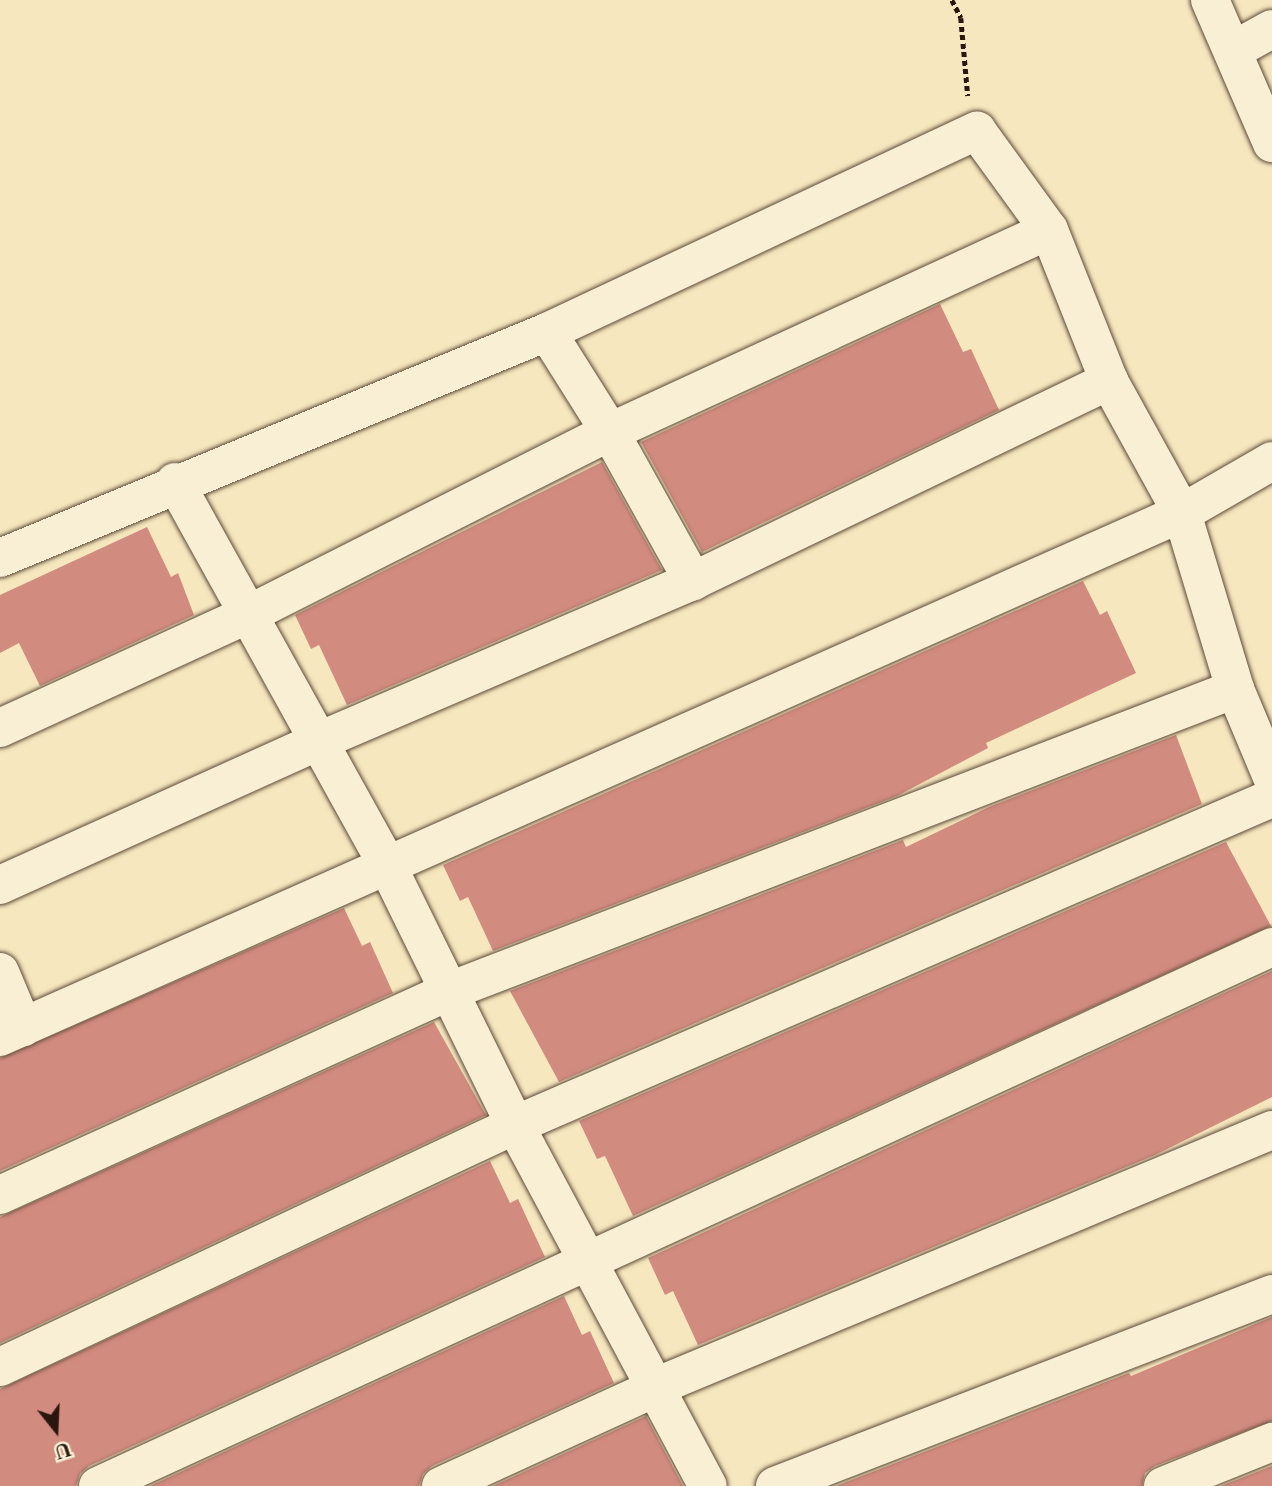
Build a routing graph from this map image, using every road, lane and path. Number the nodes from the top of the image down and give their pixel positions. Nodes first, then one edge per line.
1 (952, 0) edge
2 (1210, 0) edge
3 (1272, 29) edge
4 (1234, 50) junction
5 (977, 131) junction
6 (1272, 143) edge
7 (1049, 230) junction
8 (547, 332) junction
9 (1109, 381) junction
10 (610, 432) junction
11 (1272, 461) edge
12 (175, 482) junction
13 (1182, 513) junction
14 (0, 558) edge
15 (693, 581) junction
16 (247, 615) junction
17 (1235, 689) junction
18 (0, 728) edge
19 (319, 741) junction
20 (1272, 777) edge
21 (1272, 798) edge
22 (388, 867) junction
23 (0, 885) edge
24 (1272, 947) edge
25 (0, 972) edge
26 (452, 990) junction
27 (11, 1032) edge
28 (515, 1125) junction
29 (1272, 1130) edge
30 (0, 1195) edge
31 (587, 1262) junction
32 (1272, 1294) edge
33 (0, 1367) edge
34 (654, 1389) junction
35 (1272, 1442) edge
36 (98, 1486) edge
37 (441, 1486) edge
38 (708, 1486) edge
39 (775, 1486) edge
40 (1163, 1486) edge

1 - 5 path
2 - 4 street
3 - 4 street
4 - 6 street
5 - 7 street
5 - 8 street
7 - 9 street
7 - 10 street
8 - 10 street
8 - 12 street
9 - 13 street
9 - 15 street
10 - 15 street
10 - 16 street
11 - 13 street
12 - 14 street
12 - 16 street
13 - 17 street
13 - 22 street
15 - 19 street
16 - 18 street
16 - 19 street
17 - 20 street
17 - 26 street
19 - 22 street
19 - 23 street
21 - 28 street
22 - 26 street
22 - 27 street
24 - 31 street
25 - 27 street
26 - 28 street
26 - 30 street
28 - 31 street
28 - 33 street
29 - 34 street
31 - 34 street
31 - 36 street
32 - 39 street
34 - 37 street
34 - 38 street
35 - 40 street

